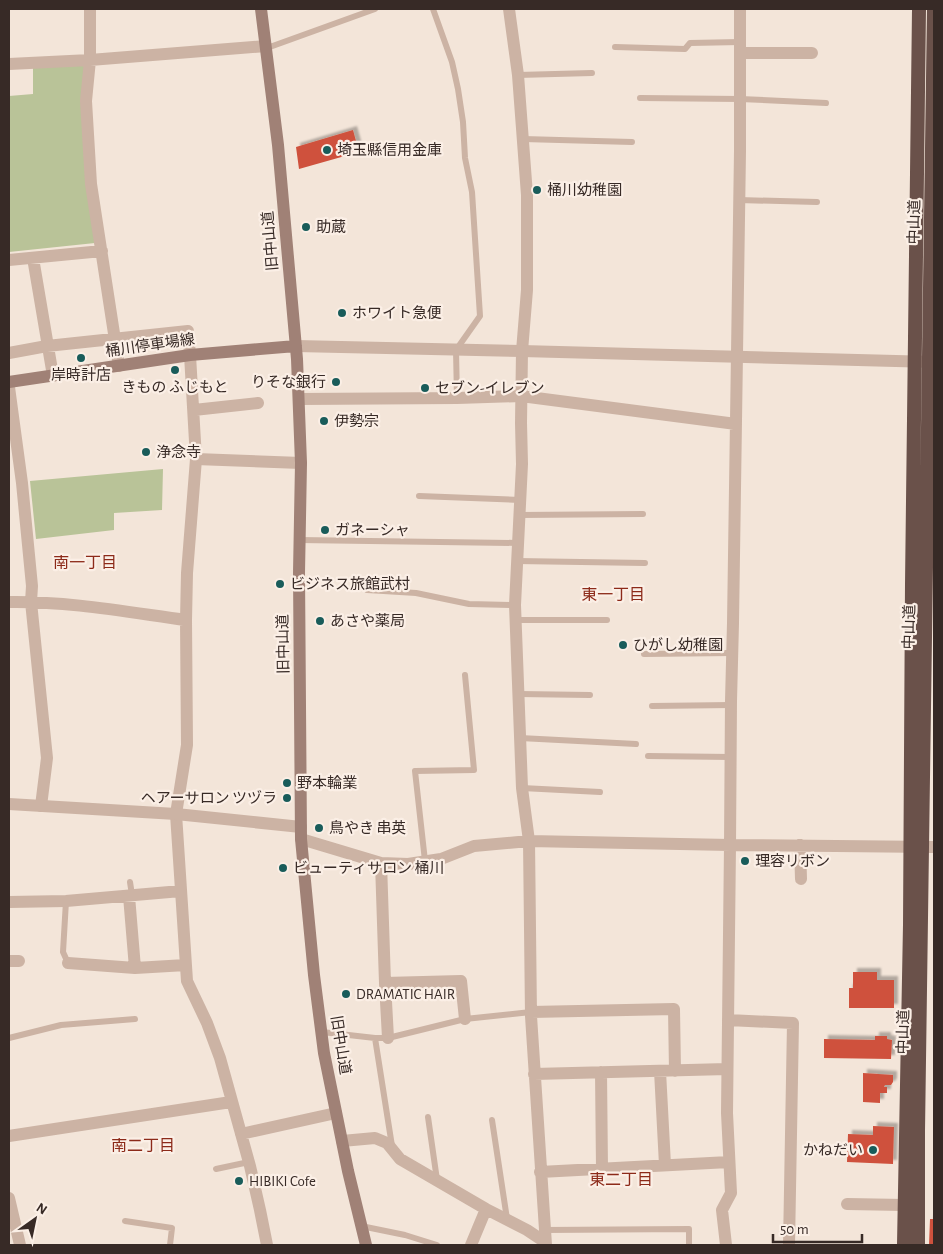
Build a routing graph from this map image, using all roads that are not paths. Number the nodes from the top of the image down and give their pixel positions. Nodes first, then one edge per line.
1 (90, 9) edge
2 (262, 9) edge
3 (375, 9) edge
4 (433, 9) edge
5 (509, 9) edge
6 (740, 9) edge
7 (919, 9) edge
8 (934, 9) edge
9 (266, 47) junction
10 (615, 47) dead end
11 (740, 48) junction
12 (812, 53) dead end
13 (90, 60) junction
14 (9, 64) edge
15 (934, 68) edge
16 (592, 73) dead end
17 (518, 75) junction
18 (640, 98) dead end
19 (740, 99) junction
20 (826, 102) dead end
21 (523, 139) junction
22 (632, 142) dead end
23 (739, 200) junction
24 (817, 202) dead end
25 (932, 241) edge
26 (102, 251) junction
27 (33, 258) junction
28 (9, 260) edge
29 (115, 338) junction
30 (47, 346) junction
31 (296, 346) junction
32 (456, 350) junction
33 (522, 351) junction
34 (9, 353) edge
35 (190, 355) junction
36 (736, 357) junction
37 (926, 362) edge
38 (119, 366) junction
39 (53, 376) junction
40 (9, 382) edge
41 (9, 387) edge
42 (521, 396) junction
43 (457, 398) junction
44 (298, 399) junction
45 (258, 403) dead end
46 (194, 410) junction
47 (736, 424) junction
48 (196, 459) junction
49 (301, 463) junction
50 (418, 496) dead end
51 (520, 500) junction
52 (643, 514) dead end
53 (520, 515) junction
54 (299, 540) junction
55 (518, 543) junction
56 (517, 561) junction
57 (646, 563) dead end
58 (367, 590) dead end
59 (9, 602) edge
60 (31, 602) junction
61 (515, 605) junction
62 (186, 620) junction
63 (516, 620) junction
64 (607, 620) dead end
65 (732, 653) junction
66 (644, 654) dead end
67 (465, 675) dead end
68 (519, 694) junction
69 (590, 696) dead end
70 (731, 705) junction
71 (652, 706) dead end
72 (520, 738) junction
73 (636, 744) dead end
74 (648, 756) dead end
75 (730, 757) junction
76 (522, 788) junction
77 (600, 792) dead end
78 (9, 804) edge
79 (41, 806) junction
80 (176, 814) junction
81 (301, 833) junction
82 (529, 841) junction
83 (730, 845) junction
84 (800, 845) junction
85 (922, 848) edge
86 (425, 862) junction
87 (381, 863) junction
88 (801, 879) dead end
89 (130, 882) dead end
90 (181, 891) junction
91 (130, 896) junction
92 (66, 901) junction
93 (9, 902) edge
94 (68, 963) joint
95 (186, 965) junction
96 (135, 968) junction
97 (385, 983) junction
98 (531, 1012) junction
99 (135, 1019) dead end
100 (465, 1019) junction
101 (728, 1020) junction
102 (322, 1032) junction
103 (9, 1038) edge
104 (381, 1038) junction
105 (727, 1069) junction
106 (675, 1070) junction
107 (660, 1071) junction
108 (601, 1072) junction
109 (534, 1074) junction
110 (231, 1102) junction
111 (336, 1113) junction
112 (428, 1117) dead end
113 (492, 1120) dead end
114 (241, 1134) junction
115 (9, 1136) edge
116 (342, 1141) junction
117 (393, 1149) junction
118 (249, 1162) junction
119 (730, 1162) junction
120 (665, 1165) junction
121 (216, 1169) dead end
122 (602, 1169) junction
123 (540, 1172) junction
124 (437, 1181) junction
125 (9, 1198) edge
126 (847, 1204) dead end
127 (904, 1205) junction
128 (486, 1209) junction
129 (506, 1219) junction
130 (125, 1221) dead end
131 (361, 1226) junction
132 (545, 1239) edge
133 (20, 1245) edge
134 (170, 1245) edge
135 (267, 1245) edge
136 (366, 1245) edge
137 (437, 1245) edge
138 (471, 1245) edge
139 (688, 1245) edge
140 (726, 1245) edge
141 (789, 1245) edge
142 (904, 1245) edge
143 (918, 1245) edge

1 - 13 street
2 - 9 main road, 旧中山道
3 - 9 lane
4 - 32 lane
5 - 17 street
6 - 11 street
7 - 37 highway, 中山道
8 - 15 highway, 中山道
9 - 13 street
9 - 31 main road, 旧中山道
10 - 11 lane
11 - 12 street
11 - 19 street
13 - 14 street
13 - 26 street
15 - 25 highway, 中山道
16 - 17 lane
17 - 21 street
18 - 19 lane
19 - 20 lane
19 - 23 street
21 - 22 lane
21 - 33 street
23 - 24 lane
23 - 36 street
25 - 37 highway, 中山道
26 - 27 street
26 - 29 street
27 - 28 street
27 - 30 street
29 - 30 street
29 - 35 street
29 - 38 street
30 - 34 street
30 - 39 street
31 - 32 street
31 - 35 main road, 桶川停車場線
31 - 44 main road, 旧中山道
32 - 33 street
32 - 43 lane
33 - 36 street
33 - 42 street
35 - 38 main road, 桶川停車場線
35 - 46 street
36 - 37 street
36 - 47 street
37 - 85 highway, 中山道
38 - 39 main road, 桶川停車場線
39 - 40 main road, 桶川停車場線
41 - 60 street
42 - 43 street
42 - 47 street
42 - 51 street
43 - 44 street
44 - 49 main road, 旧中山道
45 - 46 street
46 - 48 street
47 - 65 street
48 - 49 street
48 - 62 street
49 - 54 main road, 旧中山道
50 - 51 lane
51 - 53 street
52 - 53 lane
53 - 55 street
54 - 55 lane
54 - 81 main road, 旧中山道
55 - 56 street
56 - 57 lane
56 - 61 street
58 - 61 lane
59 - 60 street
60 - 62 street
60 - 79 street
61 - 63 street
62 - 80 street
63 - 64 lane
63 - 68 street
65 - 66 lane
65 - 70 street
67 - 86 lane
68 - 69 lane
68 - 72 street
70 - 71 lane
70 - 75 street
72 - 73 lane
72 - 76 street
74 - 75 lane
75 - 83 street
76 - 77 lane
76 - 82 street
78 - 79 street
79 - 80 street
80 - 81 street
80 - 90 street
81 - 87 street
81 - 102 main road, 旧中山道
82 - 83 street
82 - 86 street
82 - 98 street
83 - 84 street
83 - 101 street
84 - 85 street
84 - 88 street
85 - 127 highway, 中山道
85 - 143 highway, 中山道
86 - 87 street
87 - 97 street
89 - 91 lane
90 - 91 street
90 - 95 street
91 - 92 street
91 - 96 street
92 - 93 street
92 - 94 lane
94 - 96 street
95 - 96 street
95 - 110 street
97 - 100 street
97 - 104 street
98 - 100 lane
98 - 106 street
98 - 109 street
99 - 103 lane
100 - 104 lane
101 - 105 street
101 - 141 street
102 - 104 lane
102 - 111 main road, 旧中山道
104 - 117 lane
105 - 106 street
105 - 119 street
106 - 107 street
107 - 108 street
107 - 120 street
108 - 109 street
108 - 122 street
109 - 123 street
110 - 114 street
110 - 115 street
111 - 114 street
111 - 116 main road, 旧中山道
112 - 124 lane
113 - 129 lane
114 - 118 street
116 - 117 street
116 - 131 main road, 旧中山道
117 - 124 street
118 - 121 lane
118 - 135 street
119 - 120 street
119 - 140 street
120 - 122 street
122 - 123 street
123 - 132 street
124 - 128 street
125 - 133 street
126 - 127 street
127 - 142 highway, 中山道
128 - 129 street
128 - 138 street
129 - 132 street
130 - 134 lane
131 - 136 main road, 旧中山道
131 - 137 lane
132 - 139 lane

